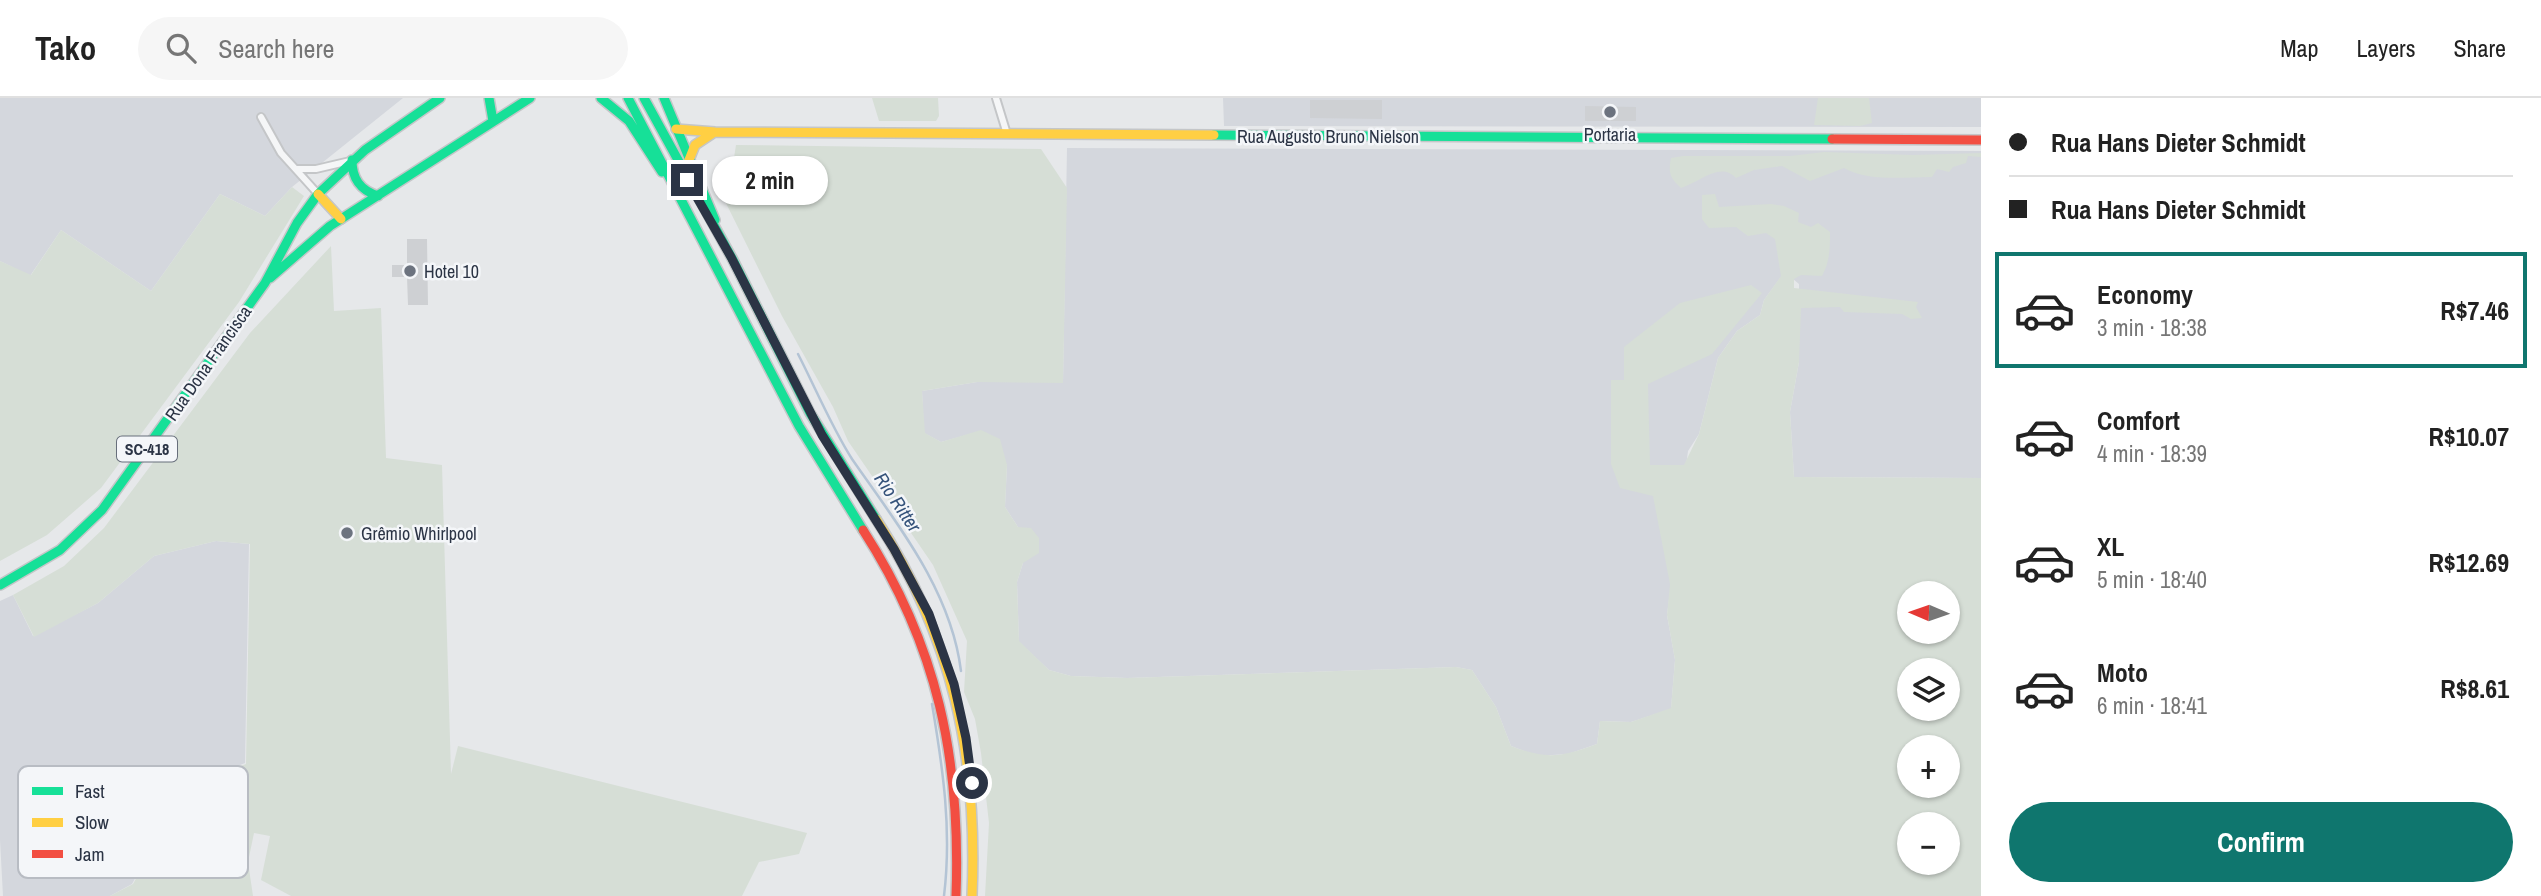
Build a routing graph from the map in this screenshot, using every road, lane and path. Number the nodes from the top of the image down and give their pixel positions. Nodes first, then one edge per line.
1 (440, 98) edge
2 (489, 98) edge
3 (530, 98) edge
4 (601, 98) edge
5 (628, 98) edge
6 (644, 98) edge
7 (664, 98) edge
8 (996, 98) edge
9 (261, 117) dead end
10 (493, 121) junction
11 (676, 129) junction
12 (715, 132) junction
13 (1007, 134) junction
14 (1981, 140) edge
15 (352, 160) junction
16 (689, 160) junction
17 (296, 169) junction
18 (318, 194) junction
19 (378, 196) junction
20 (341, 219) junction
21 (731, 257) junction
22 (716, 264) junction
23 (265, 283) junction
24 (0, 585) edge
25 (956, 896) edge
26 (972, 896) edge

1 - 15 main road, Rua Dona Francisca / SC-418
2 - 10 main road
3 - 10 main road, Rua Dona Francisca / SC-418
4 - 22 main road
5 - 22 main road
6 - 21 main road
7 - 11 main road
8 - 13 street
9 - 17 street
10 - 19 main road, Rua Dona Francisca / SC-418
11 - 12 main road, Rua Augusto Bruno Nielson
11 - 16 main road
12 - 13 main road, Rua Augusto Bruno Nielson
12 - 16 main road
13 - 14 main road, Rua Augusto Bruno Nielson
15 - 17 street
15 - 18 main road, Rua Dona Francisca / SC-418
15 - 19 main road
16 - 21 main road
17 - 18 street
18 - 20 main road
18 - 23 main road, Rua Dona Francisca / SC-418
19 - 20 main road, Rua Dona Francisca / SC-418
20 - 23 main road, Rua Dona Francisca / SC-418
21 - 26 main road
22 - 25 main road
23 - 24 main road, Rua Dona Francisca / SC-418

